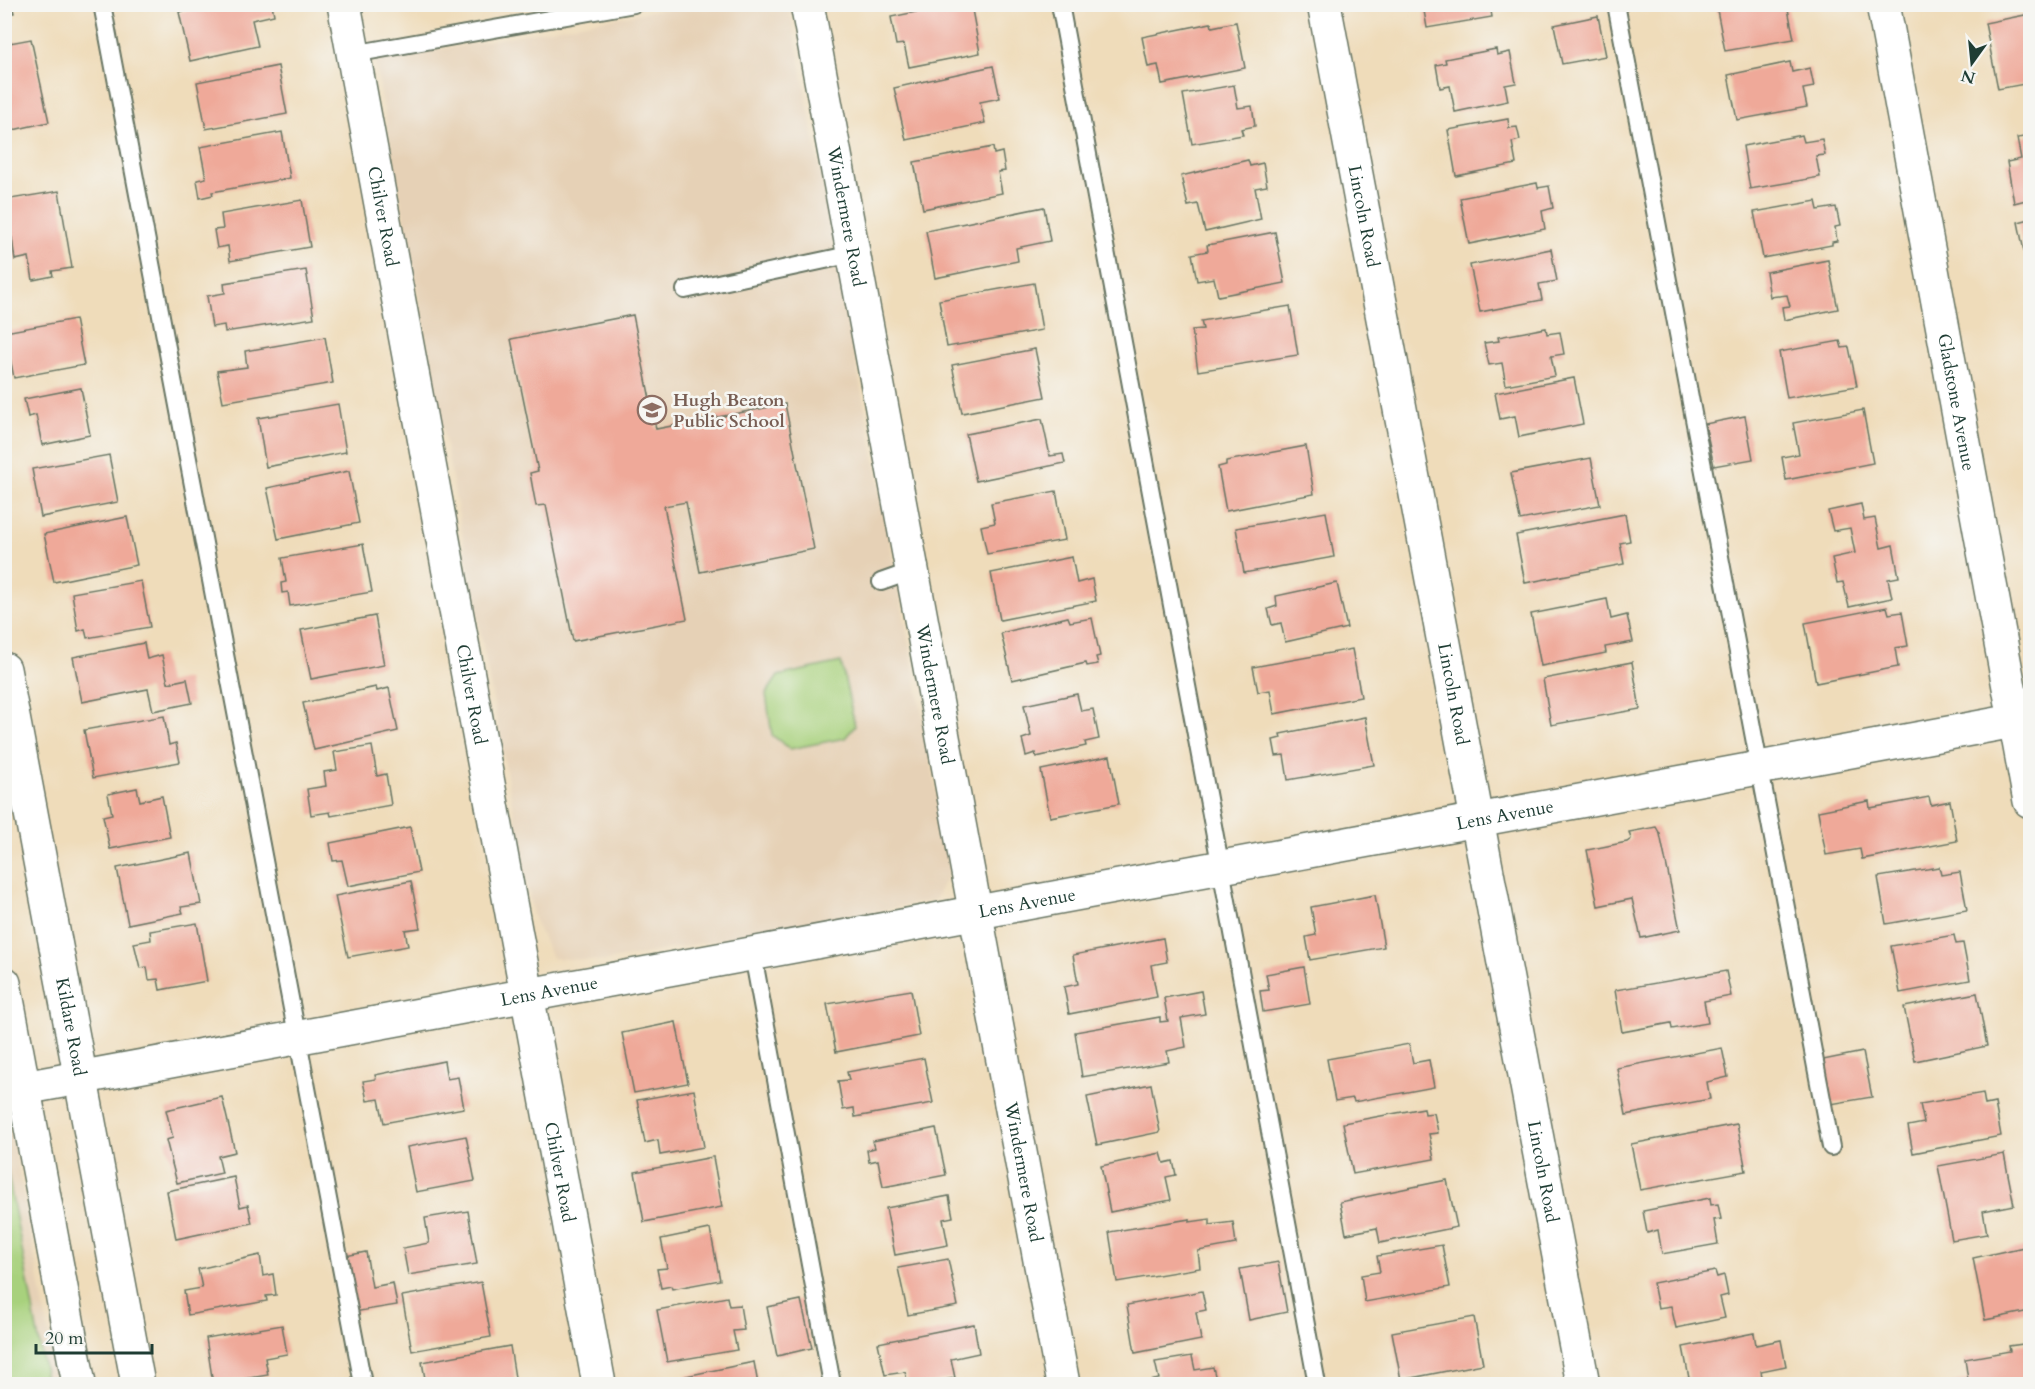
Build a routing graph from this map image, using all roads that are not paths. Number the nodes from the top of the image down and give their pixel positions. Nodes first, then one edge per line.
1 (102, 4) edge
2 (344, 4) edge
3 (634, 4) edge
4 (807, 4) edge
5 (1060, 4) edge
6 (1324, 4) edge
7 (1616, 4) edge
8 (1882, 4) edge
9 (577, 9) edge
10 (353, 54) junction
11 (853, 254) junction
12 (685, 290) dead end
13 (912, 571) junction
14 (881, 582) dead end
15 (4, 669) edge
16 (2023, 719) edge
17 (1760, 768) junction
18 (2031, 801) edge
19 (1477, 820) junction
20 (1220, 866) junction
21 (975, 912) junction
22 (753, 955) junction
23 (4, 983) edge
24 (528, 995) junction
25 (298, 1037) junction
26 (81, 1077) junction
27 (14, 1090) edge
28 (1831, 1147) dead end
29 (79, 1384) edge
30 (138, 1384) edge
31 (363, 1384) edge
32 (599, 1384) edge
33 (831, 1384) edge
34 (1063, 1384) edge
35 (1317, 1384) edge
36 (1583, 1384) edge

1 - 25 lane
2 - 10 street, Chilver Road
3 - 9 lane
4 - 11 street, Windermere Road
5 - 20 lane
6 - 19 street, Lincoln Road
7 - 17 lane
8 - 16 street, Gladstone Avenue
9 - 10 lane
10 - 24 street, Chilver Road
11 - 12 lane
11 - 13 street, Windermere Road
13 - 14 lane
13 - 21 street, Windermere Road
15 - 26 street, Kildare Road
16 - 17 street, Lens Avenue
16 - 18 street, Gladstone Avenue
17 - 19 street, Lens Avenue
17 - 28 lane
19 - 20 street, Lens Avenue
19 - 36 street, Lincoln Road
20 - 21 street, Lens Avenue
20 - 35 lane
21 - 22 street, Lens Avenue
21 - 34 street, Windermere Road
22 - 24 street, Lens Avenue
22 - 33 lane
23 - 27 street
24 - 25 street, Lens Avenue
24 - 32 street, Chilver Road
25 - 26 street, Lens Avenue
25 - 31 lane
26 - 27 street, Lens Avenue
26 - 30 street, Kildare Road
27 - 29 street

